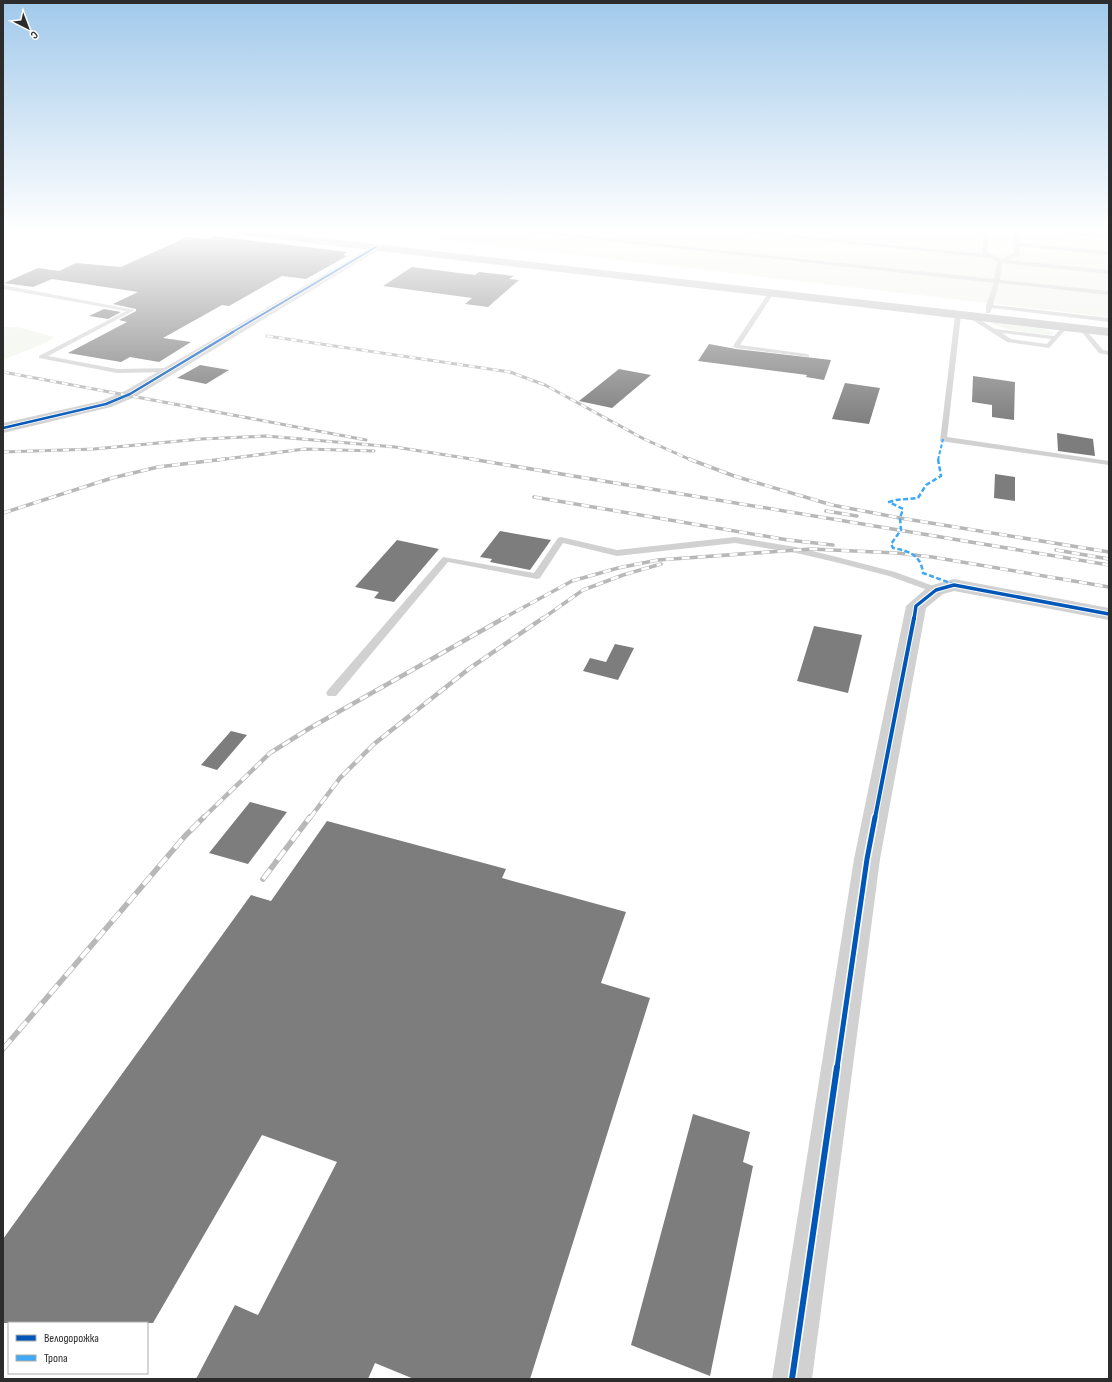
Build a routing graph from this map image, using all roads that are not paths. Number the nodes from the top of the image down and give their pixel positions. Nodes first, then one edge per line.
1 (56, 296) edge
2 (294, 296) edge
3 (769, 296) edge
4 (801, 296) edge
5 (992, 296) edge
6 (989, 306) junction
7 (958, 315) junction
8 (970, 316) junction
9 (986, 318) junction
10 (1109, 320) edge
11 (1065, 327) junction
12 (1082, 329) junction
13 (1109, 332) edge
14 (1109, 353) edge
15 (808, 356) dead end
16 (171, 370) junction
17 (3, 428) edge
18 (1109, 463) edge
19 (936, 590) junction
20 (1109, 614) edge
21 (332, 693) dead end
22 (792, 1379) edge

1 - 16 lane
2 - 16 street
3 - 15 lane
4 - 7 main road
5 - 6 lane
6 - 9 lane
6 - 10 lane
7 - 8 main road
7 - 18 lane
8 - 9 main road
8 - 11 lane
9 - 11 main road
11 - 12 main road
12 - 13 main road
12 - 14 lane
16 - 17 street
19 - 20 street
19 - 21 lane
19 - 22 street

